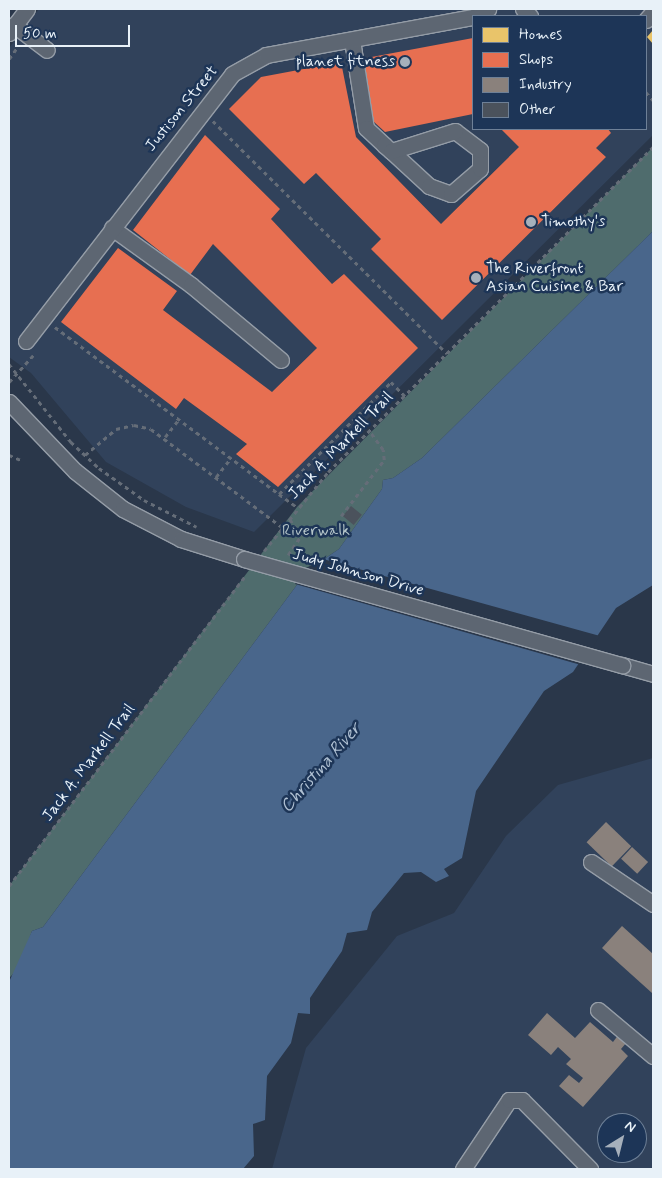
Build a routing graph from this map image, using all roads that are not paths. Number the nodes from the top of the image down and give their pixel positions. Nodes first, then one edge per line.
1 (27, 9) edge
2 (472, 17) edge
3 (12, 29) edge
4 (352, 40) junction
5 (47, 50) dead end
6 (390, 151) junction
7 (112, 228) junction
8 (26, 341) dead end
9 (281, 360) dead end
10 (9, 402) edge
11 (653, 674) edge
12 (591, 862) dead end
13 (653, 904) edge
14 (598, 1010) dead end
15 (653, 1056) edge
16 (463, 1169) edge
17 (590, 1169) edge

1 - 3 street
2 - 4 street, Justison Street
3 - 5 street
4 - 6 street
4 - 7 street, Justison Street
6 - 6 street
7 - 8 street, Justison Street
7 - 9 street
10 - 11 street, Judy Johnson Drive, bridge
12 - 13 street
14 - 15 street
16 - 17 street

